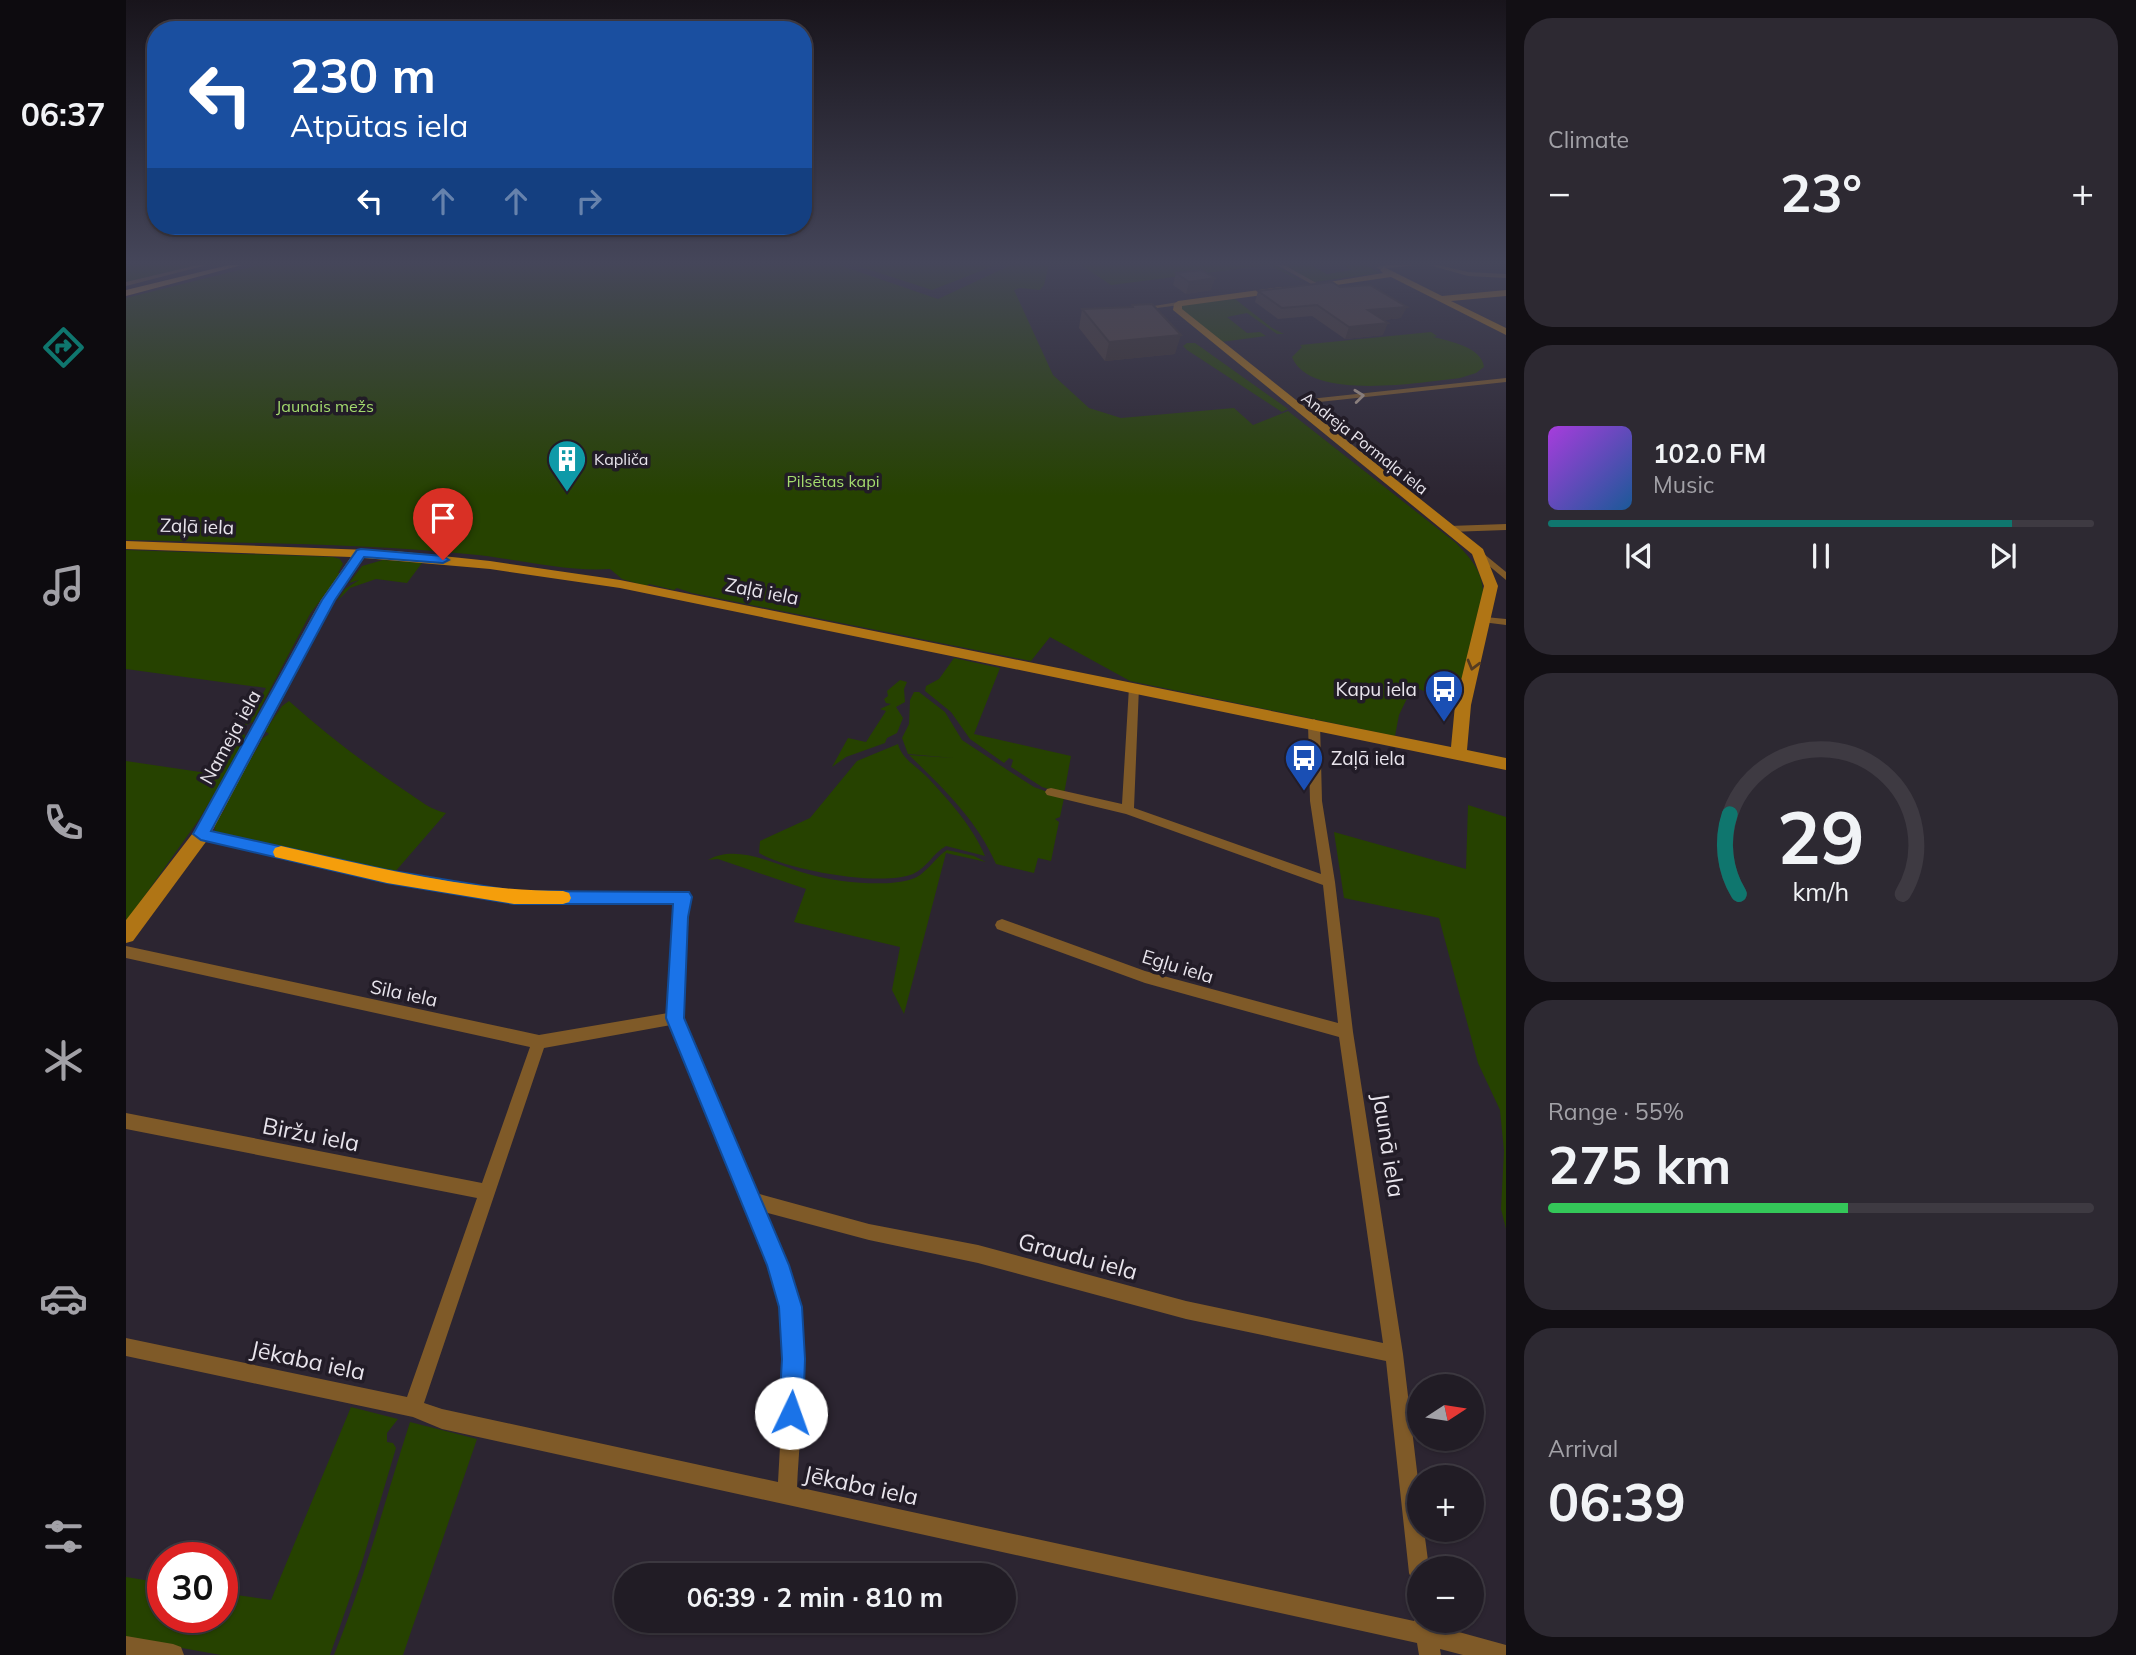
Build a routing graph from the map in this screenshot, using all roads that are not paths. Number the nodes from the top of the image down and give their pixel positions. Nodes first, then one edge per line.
1 (1216, 342) edge
2 (1506, 380) edge
3 (1291, 404) junction
4 (1506, 527) edge
5 (1449, 529) junction
6 (126, 545) edge
7 (1478, 552) junction
8 (361, 553) junction
9 (1506, 577) edge
10 (1485, 621) junction
11 (1506, 622) edge
12 (1134, 687) junction
13 (1314, 723) junction
14 (1458, 754) junction
15 (1506, 764) edge
16 (1051, 792) dead end
17 (1128, 810) junction
18 (201, 834) junction
19 (1329, 882) junction
20 (1002, 925) dead end
21 (126, 935) edge
22 (126, 952) edge
23 (675, 1018) junction
24 (1346, 1032) junction
25 (539, 1042) junction
26 (126, 1121) edge
27 (488, 1192) junction
28 (752, 1200) junction
29 (126, 1347) edge
30 (1394, 1354) junction
31 (413, 1408) junction
32 (787, 1494) junction
33 (1417, 1556) edge
34 (1427, 1636) edge
35 (126, 1647) edge
36 (173, 1655) edge
37 (1503, 1655) edge

1 - 3 street, Andreja Pormaļa iela
3 -> 2 street
3 - 5 street, Andreja Pormaļa iela
4 - 5 street
5 - 7 street, Andreja Pormaļa iela
6 - 8 street, Zaļā iela
7 - 9 street, Andreja Pormaļa iela
7 - 10 street
8 - 12 street, Zaļā iela
8 - 18 street, Nameja iela
10 - 11 street
10 -> 14 street
12 - 13 street, Zaļā iela
12 - 17 street
13 - 14 street, Zaļā iela
13 - 19 street, Jaunā iela
14 - 15 street, Zaļā iela
16 - 17 street
17 - 19 street
18 - 21 street, Nameja iela
18 - 23 street
19 - 24 street, Jaunā iela
20 - 24 street, Egļu iela
22 - 25 street, Sila iela
23 - 25 street, Sila iela
23 - 28 street
24 - 30 street, Jaunā iela
25 - 27 street
26 - 27 street, Biržu iela
27 - 31 street
28 - 30 street, Graudu iela
28 - 32 street
29 - 31 street, Jēkaba iela
30 - 33 street, Jaunā iela
31 - 32 street, Jēkaba iela
32 - 34 street, Jēkaba iela
34 - 37 street, Jēkaba iela
35 - 36 street

